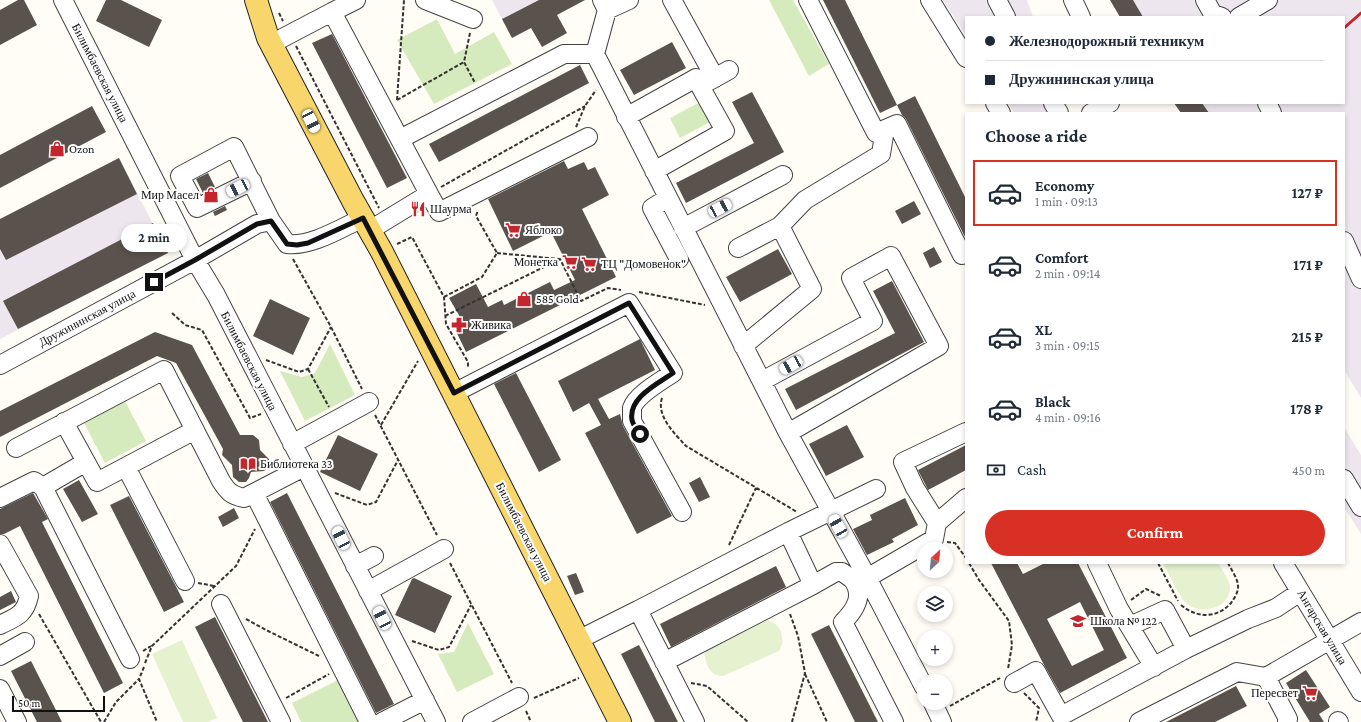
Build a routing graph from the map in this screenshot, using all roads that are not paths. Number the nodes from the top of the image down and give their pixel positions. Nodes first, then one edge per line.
1 (63, 0) edge
2 (256, 0) edge
3 (356, 0) edge
4 (425, 0) edge
5 (629, 0) edge
6 (672, 0) edge
7 (808, 0) edge
8 (930, 0) edge
9 (997, 0) edge
10 (1073, 0) edge
11 (1268, 0) edge
12 (604, 5) edge
13 (332, 12) junction
14 (1005, 16) edge
15 (1081, 16) edge
16 (1241, 16) edge
17 (473, 20) road end
18 (281, 39) junction
19 (595, 54) junction
20 (965, 56) edge
21 (715, 78) junction
22 (1108, 104) edge
23 (1093, 112) edge
24 (626, 117) junction
25 (885, 129) junction
26 (588, 137) dead end
27 (400, 139) junction
28 (654, 171) junction
29 (783, 175) dead end
30 (252, 181) dead end
31 (429, 194) junction
32 (668, 198) junction
33 (271, 221) junction
34 (373, 223) junction
35 (780, 226) junction
36 (683, 228) junction
37 (1345, 243) edge
38 (738, 248) dead end
39 (965, 253) edge
40 (679, 259) dead end
41 (195, 260) junction
42 (1361, 279) edge
43 (744, 346) junction
44 (0, 365) edge
45 (762, 381) junction
46 (460, 390) junction
47 (369, 402) road end
48 (64, 422) junction
49 (195, 430) junction
50 (965, 432) edge
51 (788, 433) junction
52 (292, 444) junction
53 (16, 448) dead end
54 (86, 462) junction
55 (126, 467) junction
56 (304, 467) junction
57 (1345, 481) edge
58 (43, 487) junction
59 (876, 489) dead end
60 (254, 493) junction
61 (0, 498) edge
62 (965, 499) edge
63 (1361, 507) edge
64 (682, 512) dead end
65 (830, 512) junction
66 (937, 523) junction
67 (788, 532) junction
68 (0, 544) edge
69 (444, 550) road end
70 (374, 556) dead end
71 (1098, 564) edge
72 (1283, 564) edge
73 (355, 566) junction
74 (860, 578) junction
75 (185, 580) road end
76 (813, 585) junction
77 (368, 591) junction
78 (1300, 592) junction
79 (221, 604) road end
80 (638, 610) junction
81 (1361, 622) edge
82 (0, 625) edge
83 (1130, 626) junction
84 (578, 640) junction
85 (1329, 641) junction
86 (25, 642) dead end
87 (1186, 649) junction
88 (0, 656) edge
89 (130, 659) dead end
90 (664, 662) junction
91 (1154, 667) junction
92 (917, 675) edge
93 (1266, 677) junction
94 (1011, 678) road end
95 (0, 689) edge
96 (1361, 692) edge
97 (425, 700) junction
98 (521, 700) road end
99 (17, 722) edge
100 (281, 722) edge
101 (369, 722) edge
102 (382, 722) edge
103 (436, 722) edge
104 (472, 722) edge
105 (620, 722) edge
106 (695, 722) edge
107 (894, 722) edge
108 (1139, 722) edge
109 (1287, 722) edge

1 - 41 street, Билимбаевская улица
2 - 18 main road, Билимбаевская улица
3 - 13 street
4 - 17 street
5 - 12 street
6 - 21 street
7 - 25 street
8 - 20 street
9 - 14 street
10 - 15 street
11 - 16 street
12 - 19 street
13 - 18 street
13 - 27 street
18 - 34 main road, Билимбаевская улица
19 - 24 street
19 - 27 street
21 - 24 street
21 - 28 street
22 - 23 street
24 - 28 street
25 - 35 street
25 - 39 street
26 - 31 street
27 - 31 street
28 - 32 street
29 - 36 street
30 - 33 street
31 - 34 street
32 - 36 street
32 - 40 street
33 - 34 street
33 - 41 street, Дружининская улица
34 - 46 main road, Билимбаевская улица
35 - 38 street
35 - 43 street
36 - 43 street
37 - 42 street
41 - 44 street, Дружининская улица
41 - 52 street, Билимбаевская улица
43 - 45 street
45 - 51 street
45 - 51 street
46 - 64 street
46 - 84 main road, Билимбаевская улица
47 - 52 street
48 - 49 street
48 - 53 street
48 - 54 street
49 - 55 street
49 - 60 street
50 - 66 street
51 - 65 street
52 - 56 street, Билимбаевская улица
54 - 55 street
54 - 58 street
55 - 75 street
56 - 60 street
56 - 73 street, Билимбаевская улица
57 - 63 street
58 - 61 street
58 - 89 street
59 - 65 street
60 - 101 street
62 - 66 street
65 - 67 street
65 - 74 street
66 - 74 street
67 - 76 street
67 - 80 street
68 - 82 street
69 - 77 street
70 - 73 street
71 - 83 street
72 - 78 street, Ангарская улица
73 - 77 street, Билимбаевская улица
74 - 76 street
74 - 92 street
74 - 107 street
76 - 90 street
77 - 97 street, Билимбаевская улица
78 - 85 street, Ангарская улица
78 - 87 street
79 - 100 street
80 - 84 street
80 - 90 street
81 - 85 street
83 - 87 street
83 - 91 street
84 - 105 main road, Билимбаевская улица
85 - 93 street
85 - 96 street, Ангарская улица
86 - 88 street
87 - 91 street
90 - 106 street
91 - 94 street
93 - 108 street
93 - 109 street
95 - 99 street
97 - 102 street
97 - 103 street, Билимбаевская улица
98 - 104 street

